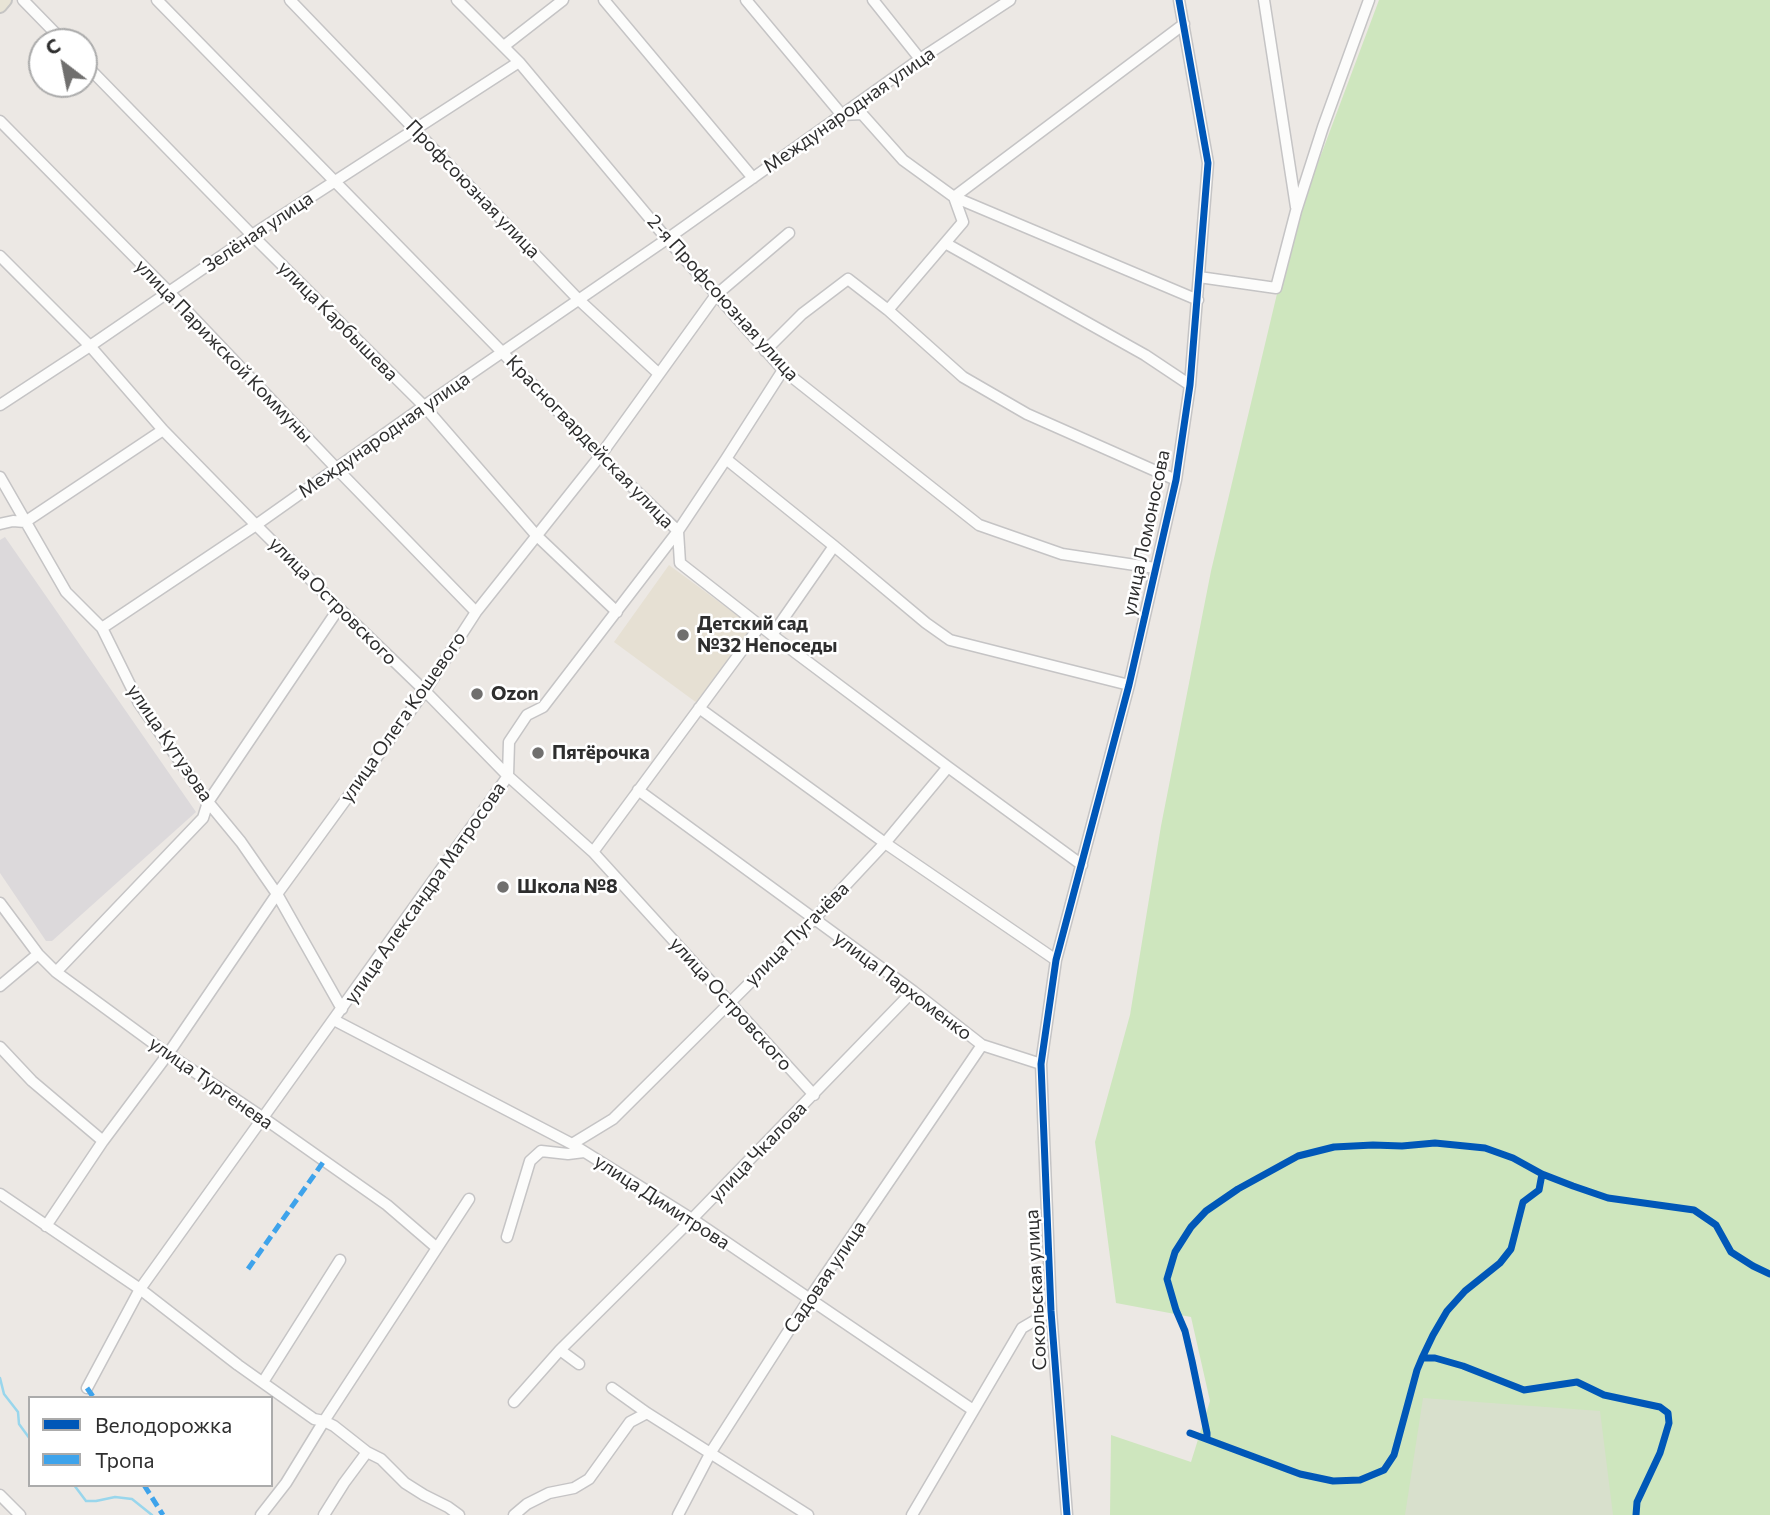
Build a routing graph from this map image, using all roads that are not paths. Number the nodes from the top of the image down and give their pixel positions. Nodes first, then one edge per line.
1 (5, 0) edge
2 (23, 0) edge
3 (157, 0) edge
4 (290, 0) edge
5 (457, 0) edge
6 (562, 0) edge
7 (604, 0) edge
8 (746, 0) edge
9 (873, 0) edge
10 (1010, 0) edge
11 (1179, 0) edge
12 (1264, 0) edge
13 (1368, 0) edge
14 (996, 4) edge
15 (0, 6) edge
16 (1184, 24) junction
17 (50, 28) edge
18 (504, 46) junction
19 (920, 59) junction
20 (519, 62) junction
21 (98, 77) edge
22 (842, 115) junction
23 (0, 121) edge
24 (416, 130) junction
25 (753, 178) junction
26 (334, 182) junction
27 (954, 197) junction
28 (1296, 211) junction
29 (789, 233) dead end
30 (252, 235) junction
31 (667, 239) junction
32 (945, 243) junction
33 (0, 256) edge
34 (1199, 277) junction
35 (169, 292) junction
36 (716, 295) junction
37 (579, 300) junction
38 (1198, 300) junction
39 (888, 310) junction
40 (90, 346) junction
41 (765, 351) junction
42 (502, 352) junction
43 (783, 370) junction
44 (659, 374) junction
45 (1190, 385) junction
46 (0, 405) edge
47 (424, 406) junction
48 (163, 430) junction
49 (600, 456) junction
50 (726, 459) junction
51 (337, 468) junction
52 (0, 477) edge
53 (1176, 480) junction
54 (25, 523) junction
55 (0, 524) edge
56 (256, 525) junction
57 (678, 531) junction
58 (537, 535) junction
59 (834, 546) junction
60 (1155, 568) junction
61 (339, 608) junction
62 (476, 612) junction
63 (617, 612) junction
64 (760, 626) junction
65 (102, 628) junction
66 (772, 635) junction
67 (1129, 685) junction
68 (425, 691) junction
69 (699, 708) junction
70 (947, 767) junction
71 (508, 776) junction
72 (638, 790) junction
73 (208, 802) junction
74 (885, 843) junction
75 (593, 852) junction
76 (1082, 865) junction
77 (276, 894) junction
78 (0, 903) edge
79 (814, 919) junction
80 (38, 954) junction
81 (1056, 960) junction
82 (56, 972) junction
83 (0, 986) edge
84 (912, 991) junction
85 (729, 1002) junction
86 (342, 1009) junction
87 (334, 1020) junction
88 (982, 1045) junction
89 (0, 1047) edge
90 (168, 1054) junction
91 (1041, 1064) junction
92 (814, 1095) junction
93 (262, 1117) junction
94 (103, 1140) junction
95 (572, 1144) junction
96 (584, 1152) junction
97 (0, 1194) edge
98 (469, 1199) dead end
99 (692, 1219) junction
100 (46, 1227) junction
101 (507, 1237) dead end
102 (437, 1248) junction
103 (340, 1260) dead end
104 (139, 1289) junction
105 (809, 1299) junction
106 (1051, 1311) junction
107 (560, 1350) junction
108 (579, 1364) dead end
109 (263, 1382) junction
110 (87, 1388) dead end
111 (612, 1388) dead end
112 (514, 1402) dead end
113 (973, 1410) junction
114 (647, 1413) junction
115 (324, 1421) junction
116 (367, 1452) junction
117 (711, 1452) junction
118 (0, 1495) edge
119 (17, 1514) edge
120 (261, 1515) edge
121 (324, 1515) edge
122 (459, 1515) edge
123 (514, 1515) edge
124 (678, 1515) edge
125 (808, 1515) edge
126 (912, 1515) edge
127 (1067, 1515) edge

1 - 15 main road
2 - 17 street
3 - 26 street, Красногвардейская улица
4 - 24 street, Профсоюзная улица
5 - 18 street, 2-я Профсоюзная улица
6 - 18 street
7 - 25 street
8 - 22 street
9 - 19 street
10 - 14 street, Международная улица
11 - 16 street, улица Ломоносова
12 - 28 street
13 - 28 street
14 - 19 street, Международная улица
16 - 27 street
16 - 34 street, улица Ломоносова
18 - 20 street, 2-я Профсоюзная улица
19 - 22 street, Международная улица
20 - 24 street, Зелёная улица
20 - 31 street, 2-я Профсоюзная улица
21 - 30 street, улица Карбышева
22 - 25 street, Международная улица
22 - 27 street
23 - 35 street, улица Парижской Коммуны
24 - 26 street, Зелёная улица
24 - 37 street, Профсоюзная улица
25 - 31 street, Международная улица
26 - 30 street, Зелёная улица
26 - 42 street, Красногвардейская улица
27 - 32 street
27 - 38 street
28 - 34 street
29 - 36 street, улица Олега Кошевого
30 - 35 street, Зелёная улица
30 - 47 street, улица Карбышева
31 - 36 street, 2-я Профсоюзная улица
31 - 37 street, Международная улица
32 - 39 street
32 - 45 street
33 - 40 street, улица Островского
34 - 38 street, улица Ломоносова
35 - 40 street, Зелёная улица
35 - 51 street, улица Парижской Коммуны
36 - 41 street, 2-я Профсоюзная улица
36 - 44 street, улица Олега Кошевого
37 - 42 street, Международная улица
37 - 44 street, Профсоюзная улица
38 - 45 street, улица Ломоносова
39 - 41 street
39 - 53 street
40 - 46 street, Зелёная улица
40 - 48 street, улица Островского
41 - 43 street, 2-я Профсоюзная улица
42 - 47 street, Международная улица
42 - 49 street, Красногвардейская улица
43 - 50 street, улица Александра Матросова
43 - 60 street, 2-я Профсоюзная улица
44 - 49 street, улица Олега Кошевого
45 - 53 street, улица Ломоносова
47 - 51 street, Международная улица
47 - 58 street, улица Карбышева
48 - 54 street
48 - 56 street, улица Островского
49 - 57 street, Красногвардейская улица
49 - 58 street, улица Олега Кошевого
50 - 57 street, улица Александра Матросова
50 - 59 street
51 - 56 street, Международная улица
51 - 62 street, улица Парижской Коммуны
52 - 54 street, улица Кутузова
53 - 60 street, улица Ломоносова
54 - 55 street
54 - 65 street, улица Кутузова
56 - 61 street, улица Островского
56 - 65 street, Международная улица
57 - 63 street, улица Александра Матросова
57 - 64 street, Красногвардейская улица
58 - 62 street, улица Олега Кошевого
58 - 63 street, улица Карбышева
59 - 66 street
59 - 67 street
60 - 67 street, улица Ломоносова
61 - 68 street, улица Островского
61 - 73 street
62 - 68 street, улица Олега Кошевого
63 - 71 street, улица Александра Матросова
64 - 66 street, Красногвардейская улица
64 - 69 street
65 - 73 street, улица Кутузова
66 - 70 street, Красногвардейская улица
67 - 76 street, улица Ломоносова
68 - 71 street, улица Островского
68 - 77 street, улица Олега Кошевого
69 - 72 street
69 - 74 street
70 - 74 street, улица Пугачёва
70 - 76 street, Красногвардейская улица
71 - 75 street, улица Островского
71 - 86 street, улица Александра Матросова
72 - 75 street
72 - 79 street, улица Пархоменко
73 - 77 street, улица Кутузова
73 - 82 street
74 - 79 street, улица Пугачёва
74 - 81 street
75 - 85 street, улица Островского
76 - 81 street, улица Ломоносова
77 - 86 street, улица Кутузова
77 - 90 street, улица Олега Кошевого
78 - 80 street, улица Тургенева
79 - 84 street, улица Пархоменко
79 - 85 street, улица Пугачёва
80 - 82 street, улица Тургенева
80 - 83 street
81 - 91 street, улица Ломоносова
82 - 90 street, улица Тургенева
84 - 88 street, улица Пархоменко
84 - 92 street, улица Чкалова
85 - 92 street, улица Островского
85 - 95 street, улица Пугачёва
86 - 87 street, улица Александра Матросова
87 - 93 street, улица Александра Матросова
87 - 95 street, улица Димитрова
88 - 91 street, улица Пархоменко
88 - 105 street, Садовая улица
89 - 94 street
90 - 93 street, улица Тургенева
90 - 94 street, улица Олега Кошевого
91 - 106 street, Сокольская улица
92 - 99 street, улица Чкалова
93 - 102 street, улица Тургенева
93 - 104 street, улица Александра Матросова
94 - 100 street, улица Олега Кошевого
95 - 96 street, улица Димитрова
96 - 99 street, улица Димитрова
96 - 101 street
97 - 100 street
98 - 102 street
99 - 105 street, улица Димитрова
99 - 107 street, улица Чкалова
100 - 104 street
102 - 115 street
103 - 109 street
104 - 109 street
104 - 110 street, улица Александра Матросова
105 - 113 street, улица Димитрова
105 - 117 street, Садовая улица
106 - 113 street
106 - 127 street, Сокольская улица
107 - 108 street
107 - 112 street, улица Чкалова
109 - 115 street
111 - 114 street
113 - 126 street
114 - 117 street
114 - 123 street
115 - 116 street
115 - 120 street
116 - 121 street
116 - 122 street
117 - 124 street, Садовая улица
117 - 125 street
118 - 119 street

